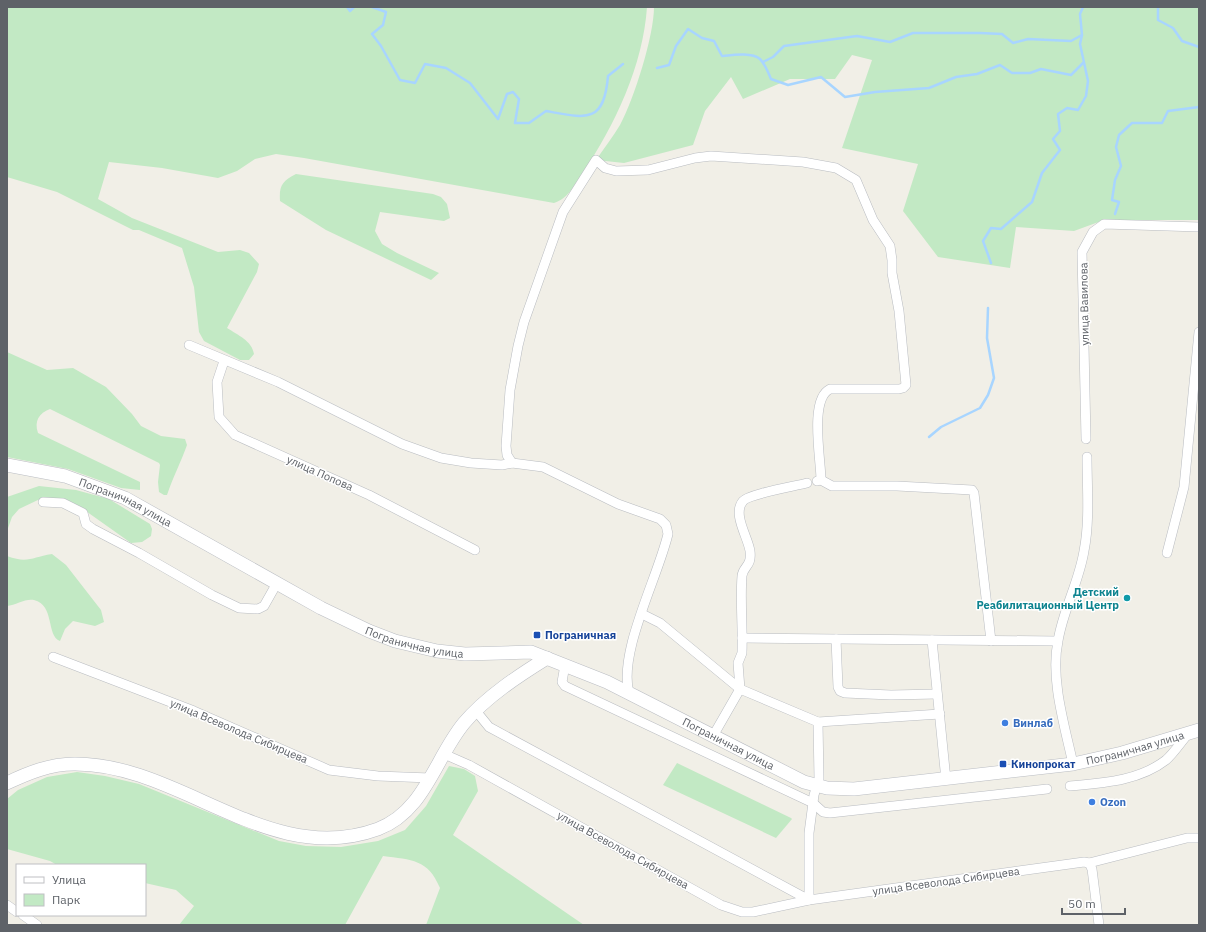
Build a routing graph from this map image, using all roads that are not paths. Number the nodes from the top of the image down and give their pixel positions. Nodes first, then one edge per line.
1 (1199, 227) edge
2 (1199, 332) edge
3 (189, 345) dead end
4 (224, 361) junction
5 (1086, 439) dead end
6 (1086, 457) dead end
7 (512, 463) junction
8 (7, 465) edge
9 (815, 481) junction
10 (43, 502) dead end
11 (475, 550) dead end
12 (1167, 553) dead end
13 (277, 583) junction
14 (642, 614) junction
15 (742, 638) junction
16 (836, 639) junction
17 (932, 640) junction
18 (991, 640) junction
19 (1058, 641) junction
20 (54, 657) dead end
21 (547, 658) junction
22 (565, 665) junction
23 (740, 689) junction
24 (629, 693) junction
25 (937, 694) junction
26 (476, 711) junction
27 (940, 714) junction
28 (818, 722) junction
29 (1194, 731) edge
30 (713, 736) junction
31 (444, 754) junction
32 (1073, 764) junction
33 (430, 778) junction
34 (946, 780) junction
35 (7, 783) edge
36 (817, 786) junction
37 (1070, 786) dead end
38 (1047, 789) dead end
39 (813, 803) junction
40 (1199, 838) edge
41 (1086, 863) junction
42 (809, 900) junction
43 (7, 905) edge
44 (16, 911) edge
45 (24, 916) edge
46 (37, 925) edge
47 (1099, 925) edge

1 - 5 street, улица Вавилова
2 - 12 street
3 - 4 street
4 - 7 street
4 - 11 street, улица Попова
6 - 19 street
7 - 9 street
7 - 14 street
8 - 13 main road, Пограничная улица
9 - 15 street
9 - 18 street
10 - 13 street
13 - 21 main road, Пограничная улица
14 - 23 street
14 - 24 street
15 - 16 street
15 - 23 street
16 - 17 street
16 - 25 street
17 - 18 street
17 - 25 street
18 - 19 street
19 - 32 street
20 - 33 street, улица Всеволода Сибирцева
21 - 22 main road, Пограничная улица
21 - 26 main road
22 - 24 main road, Пограничная улица
22 - 39 street
23 - 28 street
23 - 30 street
24 - 30 main road, Пограничная улица
25 - 27 street
26 - 31 main road
26 - 42 street
27 - 28 street
27 - 34 street
28 - 36 street
29 - 32 main road, Пограничная улица
29 - 37 street
30 - 36 main road, Пограничная улица
31 - 33 main road
31 - 42 street, улица Всеволода Сибирцева
32 - 34 main road, Пограничная улица
33 - 35 main road
34 - 36 main road, Пограничная улица
36 - 39 street
38 - 39 street
39 - 42 street
40 - 41 street, улица Всеволода Сибирцева
41 - 42 street, улица Всеволода Сибирцева
41 - 47 street
43 - 44 street
45 - 46 street

